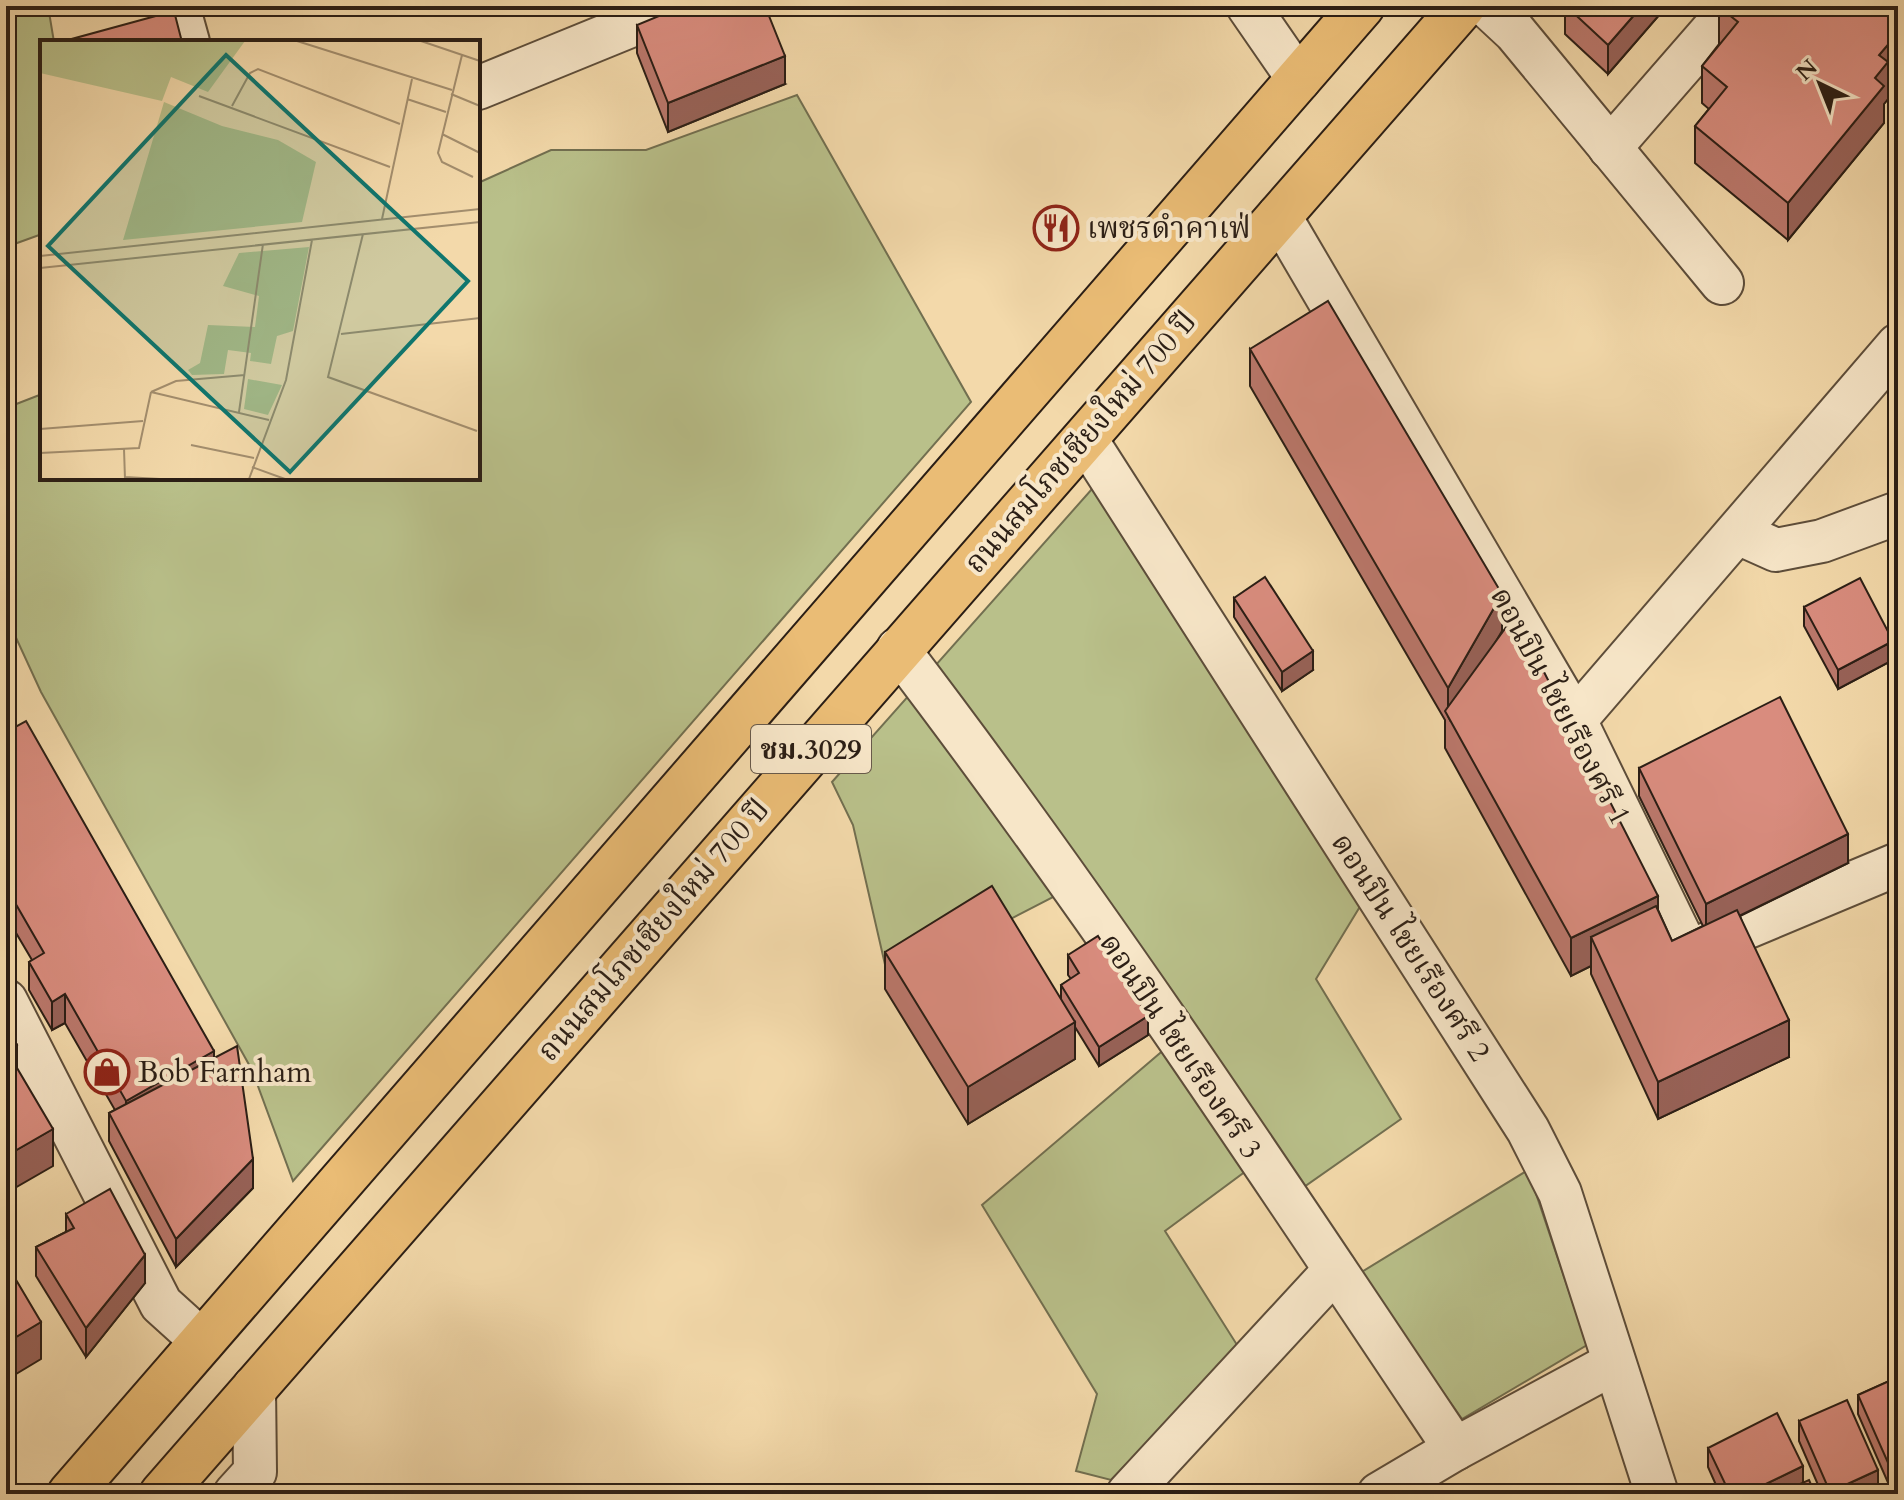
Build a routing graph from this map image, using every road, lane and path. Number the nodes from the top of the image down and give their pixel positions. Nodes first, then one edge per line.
1 (178, 6) edge
2 (679, 6) edge
3 (1248, 6) edge
4 (1362, 6) edge
5 (1463, 6) edge
6 (1487, 6) edge
7 (1732, 8) edge
8 (187, 40) edge
9 (1299, 80) junction
10 (480, 87) edge
11 (1610, 148) junction
12 (1279, 215) junction
13 (1722, 283) dead end
14 (1898, 345) edge
15 (1085, 438) junction
16 (1898, 513) edge
17 (1738, 533) junction
18 (898, 649) junction
19 (1575, 720) junction
20 (1898, 864) edge
21 (6, 1001) edge
22 (1335, 1270) junction
23 (203, 1342) junction
24 (1614, 1363) junction
25 (254, 1387) junction
26 (1455, 1449) junction
27 (70, 1494) edge
28 (162, 1494) edge
29 (235, 1494) edge
30 (1128, 1494) edge
31 (1379, 1494) edge
32 (1657, 1494) edge

1 - 8 street
2 - 10 street
3 - 9 street
4 - 9 main road, ชม.3029
5 - 12 main road, ถนนสมโภชเชียงใหม่ 700 ปี / ชม.3029
6 - 11 street
7 - 11 street
9 - 23 main road, ชม.3029
11 - 13 street
12 - 15 main road, ถนนสมโภชเชียงใหม่ 700 ปี / ชม.3029
12 - 19 street, ดอนปิน ไชยเรืองศรี 1
14 - 17 street
15 - 18 main road, ถนนสมโภชเชียงใหม่ 700 ปี / ชม.3029
15 - 24 street, ดอนปิน ไชยเรืองศรี 2
16 - 17 street
17 - 19 street
18 - 22 street, ดอนปิน ไชยเรืองศรี 3
18 - 25 main road, ถนนสมโภชเชียงใหม่ 700 ปี / ชม.3029
19 - 20 street, ดอนปิน ไชยเรืองศรี 1
21 - 23 street
22 - 26 street, ดอนปิน ไชยเรืองศรี 3
22 - 30 street
23 - 27 main road, ชม.3029
24 - 26 street
24 - 32 street, ดอนปิน ไชยเรืองศรี 2
25 - 28 main road, ถนนสมโภชเชียงใหม่ 700 ปี / ชม.3029
25 - 29 street
26 - 31 street

